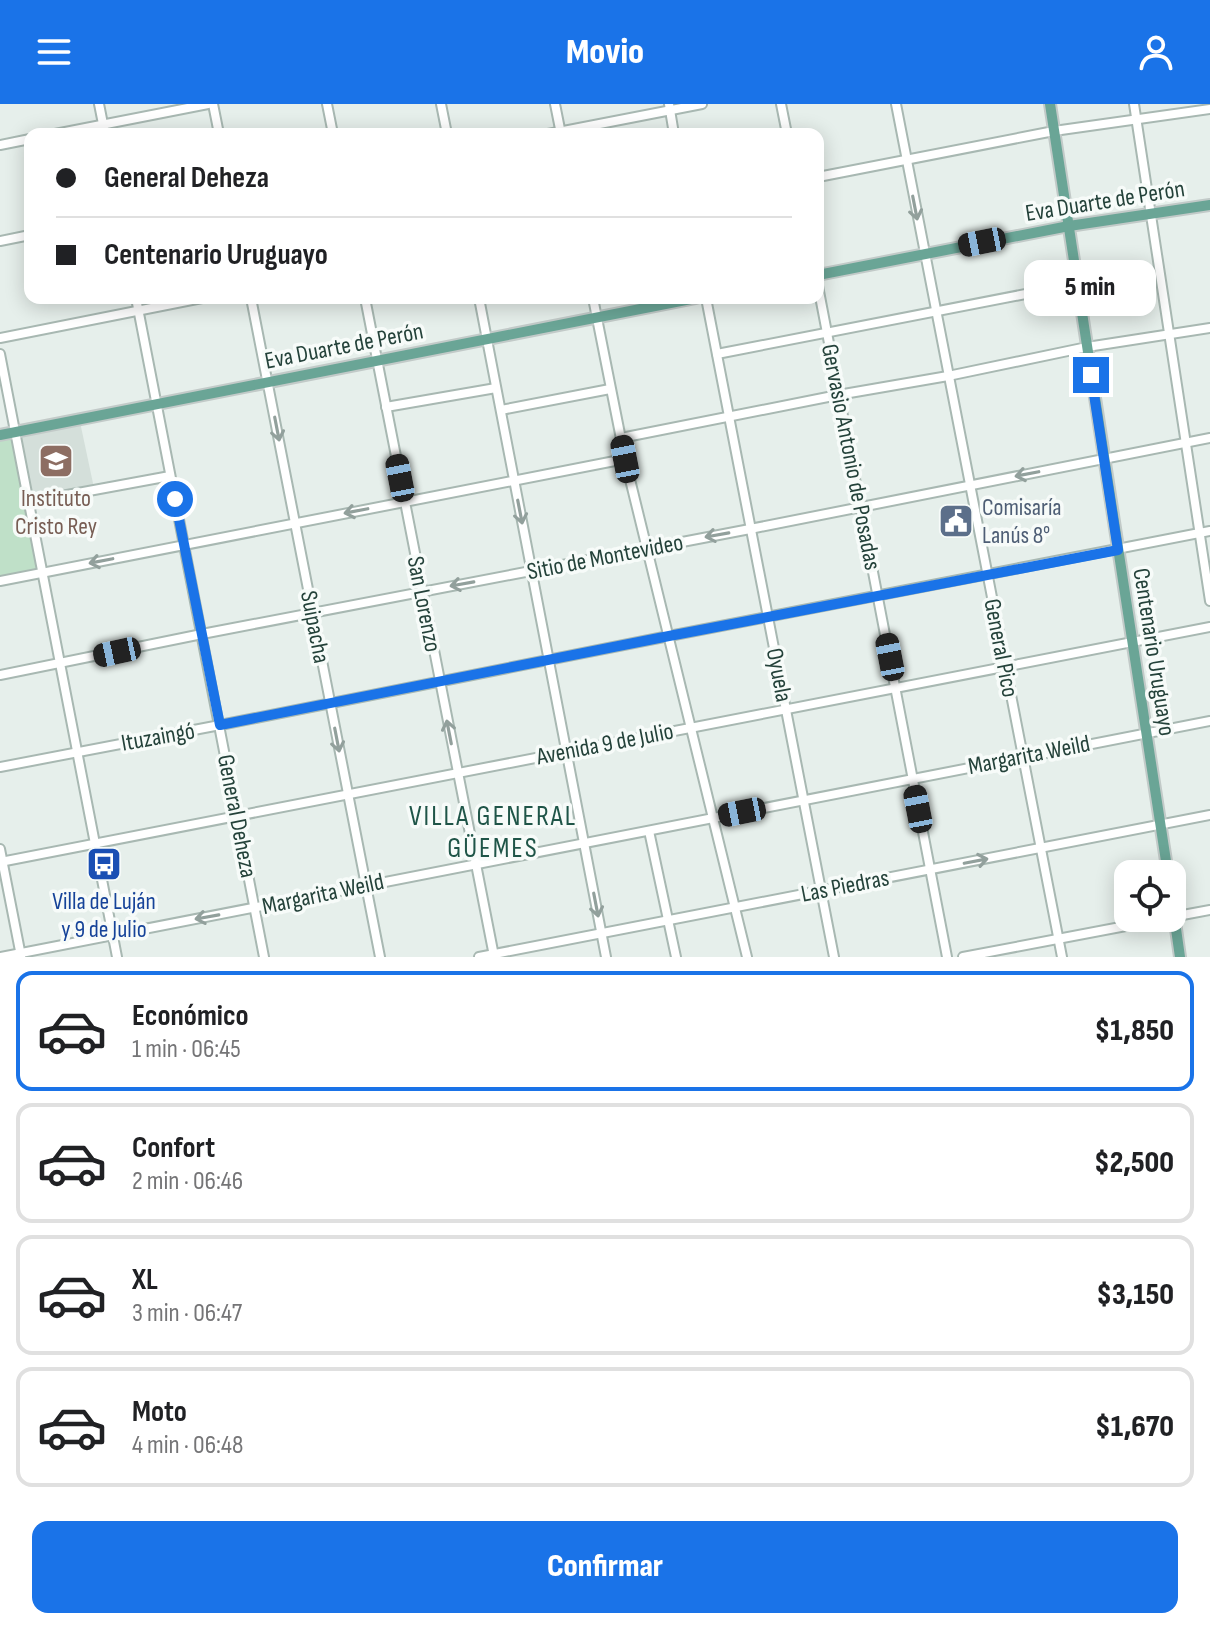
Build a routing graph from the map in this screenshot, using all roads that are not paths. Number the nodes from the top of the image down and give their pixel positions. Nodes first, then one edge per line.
1 (99, 104) edge
2 (210, 104) edge
3 (327, 104) edge
4 (441, 104) edge
5 (555, 104) edge
6 (702, 104) edge
7 (781, 104) edge
8 (896, 104) edge
9 (1050, 104) edge
10 (1134, 104) edge
11 (669, 107) edge
12 (1210, 109) edge
13 (1137, 120) junction
14 (104, 128) edge
15 (108, 128) edge
16 (217, 128) edge
17 (332, 128) edge
18 (446, 128) edge
19 (559, 128) edge
20 (581, 128) edge
21 (673, 128) edge
22 (786, 128) edge
23 (1054, 131) junction
24 (24, 140) edge
25 (0, 145) edge
26 (906, 160) junction
27 (824, 176) edge
28 (1210, 205) edge
29 (1151, 214) junction
30 (1069, 226) junction
31 (24, 236) edge
32 (0, 241) edge
33 (924, 253) junction
34 (824, 274) edge
35 (1077, 284) junction
36 (137, 304) edge
37 (170, 304) edge
38 (252, 304) edge
39 (366, 304) edge
40 (480, 304) edge
41 (594, 304) edge
42 (666, 304) edge
43 (707, 304) edge
44 (821, 304) edge
45 (138, 310) junction
46 (935, 311) junction
47 (596, 318) junction
48 (1210, 328) edge
49 (827, 333) junction
50 (1169, 335) junction
51 (0, 338) edge
52 (486, 339) junction
53 (1087, 347) junction
54 (0, 354) edge
55 (717, 354) junction
56 (377, 360) junction
57 (948, 376) junction
58 (267, 382) junction
59 (496, 388) junction
60 (610, 389) junction
61 (838, 395) junction
62 (157, 404) junction
63 (386, 407) junction
64 (501, 410) junction
65 (729, 417) junction
66 (15, 431) junction
67 (0, 435) edge
68 (621, 438) junction
69 (1210, 438) edge
70 (1186, 443) junction
71 (625, 459) junction
72 (1104, 459) junction
73 (170, 476) junction
74 (514, 480) junction
75 (969, 486) junction
76 (29, 502) junction
77 (405, 502) junction
78 (860, 507) junction
79 (295, 523) junction
80 (750, 529) junction
81 (1210, 531) edge
82 (1199, 534) junction
83 (184, 545) junction
84 (646, 548) junction
85 (1118, 550) junction
86 (531, 571) junction
87 (43, 573) junction
88 (987, 575) junction
89 (0, 581) edge
90 (422, 591) junction
91 (878, 596) junction
92 (1210, 601) edge
93 (313, 613) junction
94 (768, 618) junction
95 (1210, 627) edge
96 (202, 634) junction
97 (669, 636) junction
98 (1132, 642) junction
99 (548, 660) junction
100 (60, 664) junction
101 (1005, 666) junction
102 (0, 675) edge
103 (439, 681) junction
104 (896, 688) junction
105 (330, 703) junction
106 (785, 709) junction
107 (1210, 721) edge
108 (220, 725) junction
109 (690, 728) junction
110 (1146, 733) junction
111 (78, 752) junction
112 (567, 752) junction
113 (1022, 757) junction
114 (0, 767) edge
115 (457, 772) junction
116 (913, 778) junction
117 (347, 794) junction
118 (803, 800) junction
119 (237, 815) junction
120 (1210, 815) edge
121 (712, 818) junction
122 (1160, 825) junction
123 (649, 831) junction
124 (96, 842) junction
125 (584, 843) junction
126 (0, 849) edge
127 (1040, 849) junction
128 (1166, 860) edge
129 (1, 862) edge
130 (476, 864) junction
131 (930, 870) junction
132 (365, 885) junction
133 (822, 891) junction
134 (735, 908) junction
135 (254, 909) junction
136 (1210, 910) edge
137 (1186, 914) edge
138 (668, 920) junction
139 (1114, 928) edge
140 (1175, 932) edge
141 (601, 933) junction
142 (113, 935) junction
143 (1059, 939) junction
144 (21, 955) edge
145 (493, 956) edge
146 (1, 957) edge
147 (117, 957) edge
148 (264, 957) edge
149 (380, 957) edge
150 (479, 957) edge
151 (606, 957) edge
152 (676, 957) edge
153 (747, 957) edge
154 (834, 957) edge
155 (947, 957) edge
156 (963, 957) edge
157 (1062, 957) edge
158 (1180, 957) edge

1 - 14 street
2 - 15 street
2 - 16 street
3 - 17 street
4 - 18 street
5 - 19 street
6 - 11 street
7 - 22 street
8 - 26 street, General Pico
9 - 23 main road, Centenario Uruguayo
10 - 13 street
11 - 20 street
11 - 21 street
12 - 13 street
13 - 23 street
13 - 29 street
23 - 26 street
23 - 30 main road, Centenario Uruguayo
24 - 25 street
26 - 27 street
26 -> 33 street, General Pico
28 - 29 main road, Eva Duarte de Perón
29 - 30 main road, Eva Duarte de Perón
29 - 50 street
30 - 33 main road, Eva Duarte de Perón
30 - 35 main road, Centenario Uruguayo
31 - 32 street
33 - 34 main road, Eva Duarte de Perón
33 - 46 street, General Pico
35 - 46 street
35 - 53 main road, Centenario Uruguayo
36 - 45 street, General Deheza
37 - 45 street
38 - 58 street, Suipacha
39 - 56 street, San Lorenzo
40 - 52 street
41 - 47 street
42 - 47 main road, Eva Duarte de Perón
43 - 55 street, Oyuela
44 - 49 street, Gervasio Antonio de Posadas
45 - 51 street
45 - 62 street, General Deheza
46 - 49 street
46 - 57 street, General Pico
47 - 52 main road, Eva Duarte de Perón
47 - 60 street
48 - 50 street
49 - 55 street
49 - 61 street, Gervasio Antonio de Posadas
50 - 53 street
50 - 70 street
52 - 56 main road, Eva Duarte de Perón
52 - 59 street
53 - 57 street
53 - 72 main road, Centenario Uruguayo
54 - 66 street
55 - 65 street, Oyuela
56 - 58 main road, Eva Duarte de Perón
56 - 63 street, San Lorenzo
57 - 61 street
57 - 75 street, General Pico
58 - 62 main road, Eva Duarte de Perón
58 -> 79 street, Suipacha
59 - 63 street
59 - 64 street
60 - 64 street
60 - 68 street
61 - 65 street
61 - 78 street, Gervasio Antonio de Posadas
62 - 66 main road, Eva Duarte de Perón
62 - 73 street, General Deheza
63 - 77 street, San Lorenzo
64 - 74 street
65 - 68 street
65 - 80 street, Oyuela
66 - 67 main road, Eva Duarte de Perón
66 - 76 street
68 - 71 street
69 - 70 street, Sitio de Montevideo
70 - 72 street, Sitio de Montevideo
70 - 82 street
71 - 74 street
71 - 84 street
72 -> 75 street, Sitio de Montevideo
72 - 85 main road, Centenario Uruguayo
73 - 76 street
73 - 83 street, General Deheza
74 - 77 street
74 -> 86 street
75 - 78 street, Sitio de Montevideo
75 - 88 street, General Pico
76 - 87 street
77 -> 79 street
77 - 90 street, San Lorenzo
78 - 80 street, Sitio de Montevideo
78 - 91 street, Gervasio Antonio de Posadas
79 - 83 street
79 - 93 street, Suipacha
80 -> 84 street, Sitio de Montevideo
80 - 94 street, Oyuela
81 - 82 street, Ituzaingó
82 - 85 street, Ituzaingó
82 - 92 street
83 -> 87 street
83 - 96 street, General Deheza
84 - 86 street, Sitio de Montevideo
84 - 97 street
85 - 88 street, Ituzaingó
85 - 98 main road, Centenario Uruguayo
86 -> 90 street, Sitio de Montevideo
86 - 99 street
87 - 89 street
87 - 100 street
88 - 91 street, Ituzaingó
88 - 101 street, General Pico
90 - 93 street, Sitio de Montevideo
90 - 103 street, San Lorenzo
91 - 94 street, Ituzaingó
91 - 104 street, Gervasio Antonio de Posadas
93 - 96 street, Sitio de Montevideo
93 - 105 street, Suipacha
94 - 97 street, Ituzaingó
94 - 106 street, Oyuela
95 - 98 street, Avenida 9 de Julio
96 - 100 street, Sitio de Montevideo
96 - 108 street, General Deheza
97 - 99 street, Ituzaingó
97 - 109 street
98 - 101 street, Avenida 9 de Julio
98 - 110 main road, Centenario Uruguayo
99 - 103 street, Ituzaingó
99 - 112 street
100 - 102 street, Sitio de Montevideo
100 - 111 street
101 - 104 street, Avenida 9 de Julio
101 - 113 street, General Pico
103 - 105 street, Ituzaingó
115 -> 103 street, San Lorenzo
104 - 106 street, Avenida 9 de Julio
104 - 116 street, Gervasio Antonio de Posadas
105 - 108 street, Ituzaingó
105 -> 117 street, Suipacha
106 - 109 street, Avenida 9 de Julio
106 - 118 street, Oyuela
107 - 110 street, Margarita Weild
108 - 111 street, Ituzaingó
108 - 119 street, General Deheza
109 - 112 street, Avenida 9 de Julio
109 - 121 street
110 - 113 street, Margarita Weild
110 - 122 main road, Centenario Uruguayo
111 - 114 street, Ituzaingó
111 - 124 street
112 - 115 street, Avenida 9 de Julio
112 - 125 street
113 - 116 street, Margarita Weild
113 - 127 street, General Pico
115 - 117 street, Avenida 9 de Julio
115 - 130 street, San Lorenzo
116 - 118 street, Margarita Weild
116 - 131 street, Gervasio Antonio de Posadas
117 - 119 street, Avenida 9 de Julio
117 - 132 street, Suipacha
118 - 121 street, Margarita Weild
118 - 133 street, Oyuela
119 - 124 street, Avenida 9 de Julio
119 - 135 street, General Deheza
120 - 122 street, Las Piedras
121 - 123 street, Margarita Weild
121 - 134 street
122 - 127 street, Las Piedras
122 - 128 main road, Centenario Uruguayo
123 - 125 street, Margarita Weild
123 - 138 street
124 - 129 street, Avenida 9 de Julio
124 - 142 street
125 - 130 street, Margarita Weild
125 -> 141 street
126 - 129 street
131 -> 127 street, Las Piedras
127 - 143 street, General Pico
129 - 144 street
130 - 132 street, Margarita Weild
130 - 145 street, San Lorenzo
131 - 133 street, Las Piedras
131 - 155 street, Gervasio Antonio de Posadas
132 - 135 street, Margarita Weild
132 - 149 street, Suipacha
133 - 134 street, Las Piedras
133 - 154 street, Oyuela
134 - 138 street, Las Piedras
134 - 153 street
135 -> 142 street, Margarita Weild
135 - 148 street, General Deheza
136 - 137 street
138 - 141 street, Las Piedras
138 - 152 street
139 - 143 street
140 - 158 main road
141 - 145 street, Las Piedras
141 - 151 street
142 - 144 street, Margarita Weild
142 - 147 street
143 - 156 street
143 - 157 street, General Pico
144 - 146 street, Margarita Weild
145 - 150 street, Las Piedras

